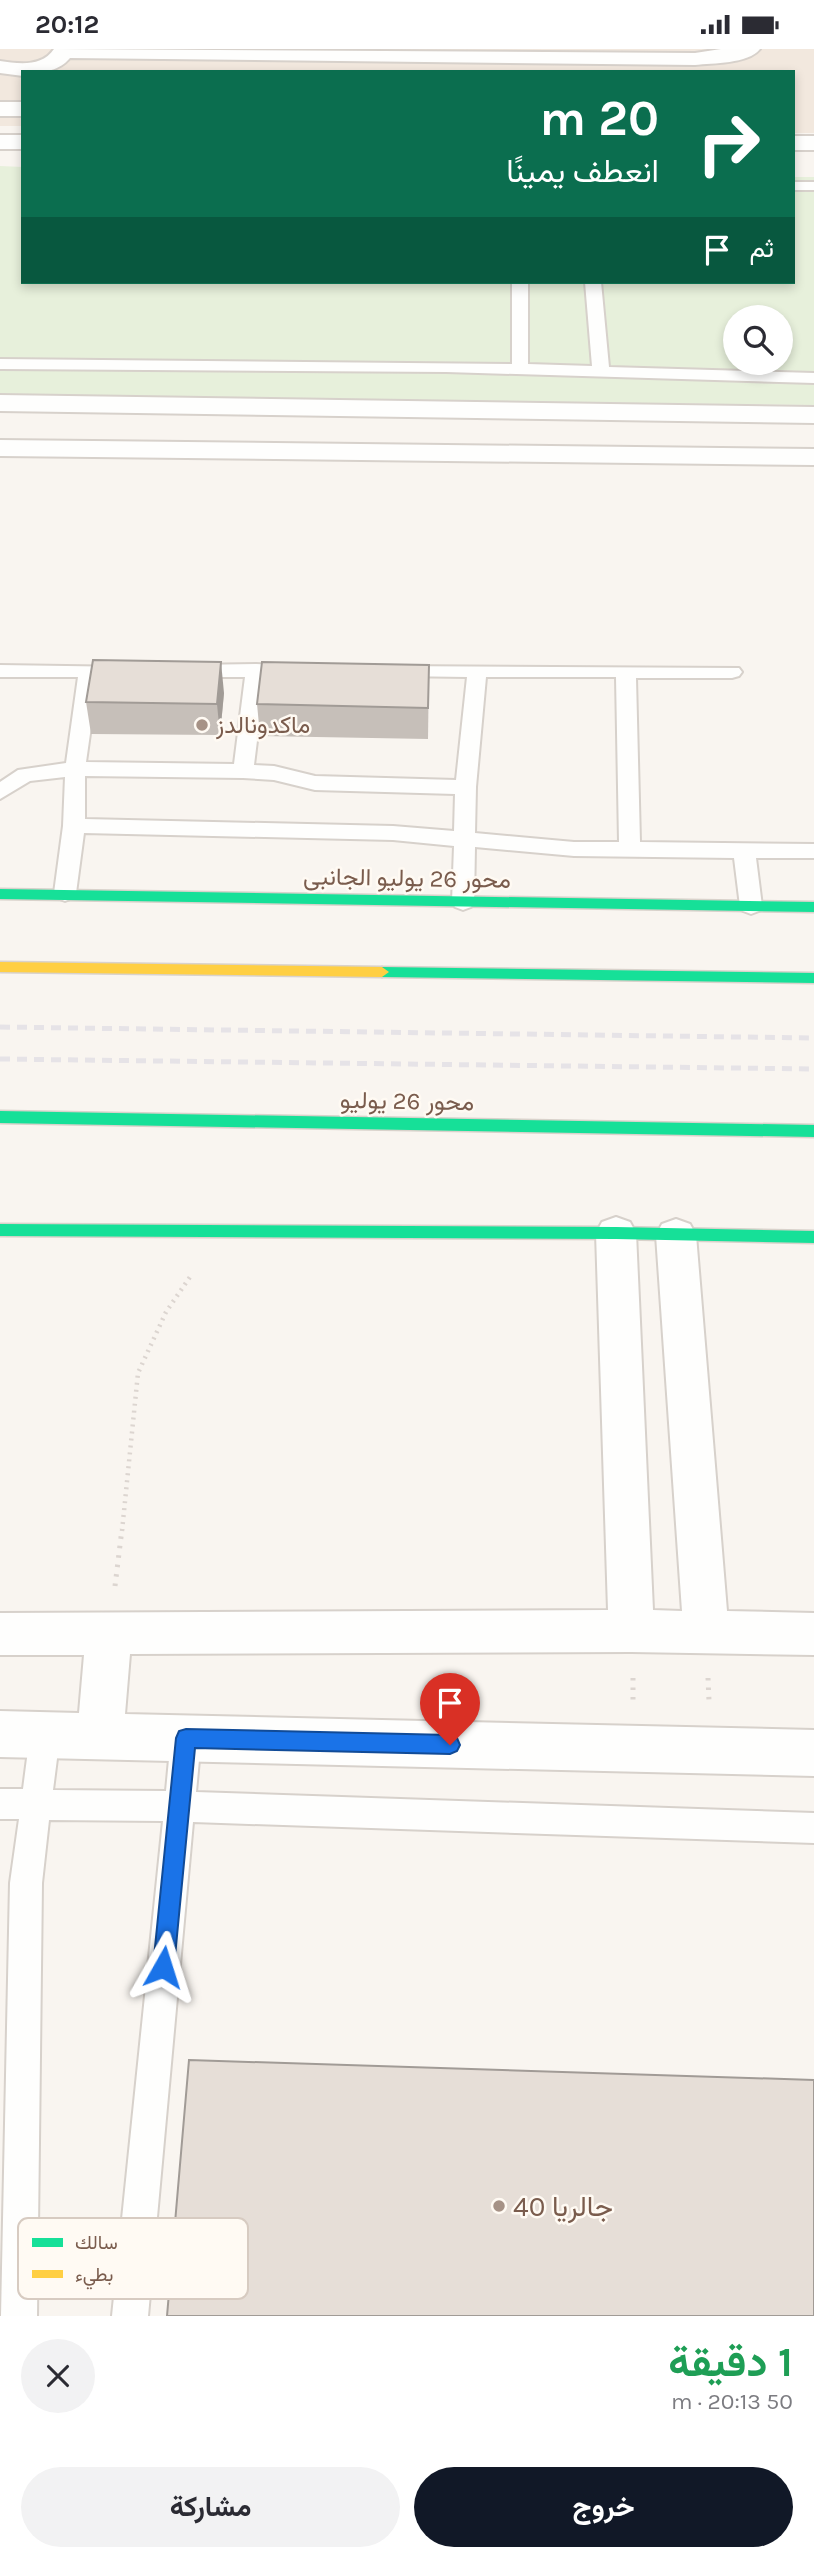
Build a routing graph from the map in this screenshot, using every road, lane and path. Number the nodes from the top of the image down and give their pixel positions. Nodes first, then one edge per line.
1 (749, 49) edge
2 (65, 51) edge
3 (0, 67) edge
4 (40, 69) edge
5 (0, 109) edge
6 (21, 110) edge
7 (0, 142) edge
8 (21, 142) edge
9 (795, 143) edge
10 (814, 143) edge
11 (795, 186) edge
12 (814, 187) edge
13 (520, 284) edge
14 (593, 284) edge
15 (0, 364) edge
16 (520, 369) junction
17 (601, 372) junction
18 (814, 378) edge
19 (0, 403) edge
20 (814, 415) edge
21 (0, 448) edge
22 (814, 457) edge
23 (256, 670) junction
24 (317, 670) edge
25 (370, 670) edge
26 (0, 671) edge
27 (145, 671) edge
28 (173, 671) edge
29 (477, 671) junction
30 (89, 672) junction
31 (626, 672) junction
32 (732, 672) dead end
33 (75, 769) junction
34 (243, 771) junction
35 (466, 787) junction
36 (0, 792) edge
37 (74, 826) junction
38 (465, 840) junction
39 (630, 850) junction
40 (744, 851) junction
41 (814, 851) edge
42 (65, 893) junction
43 (0, 894) edge
44 (463, 902) junction
45 (751, 906) junction
46 (814, 907) edge
47 (0, 967) edge
48 (814, 978) edge
49 (0, 1117) edge
50 (727, 1130) junction
51 (814, 1131) edge
52 (802, 1146) dead end
53 (0, 1230) edge
54 (221, 1233) junction
55 (616, 1233) junction
56 (676, 1235) junction
57 (814, 1237) edge
58 (631, 1631) junction
59 (706, 1633) junction
60 (0, 1634) edge
61 (814, 1634) edge
62 (109, 1635) junction
63 (22, 1735) edge
64 (100, 1735) junction
65 (186, 1738) junction
66 (814, 1753) edge
67 (0, 1804) edge
68 (36, 1805) junction
69 (179, 1806) junction
70 (814, 1828) edge
71 (21, 2218) edge
72 (139, 2218) edge

1 - 2 street
2 - 4 street
3 - 4 street
5 - 6 street
7 - 8 street
9 - 10 street
11 - 12 lane
13 - 16 lane
14 - 17 lane
15 - 16 lane
16 - 17 lane
17 - 18 lane
19 - 20 street
21 - 22 street
23 - 24 lane
23 - 28 lane
23 - 34 lane
25 - 29 lane
26 - 30 lane
27 - 30 lane
29 - 31 lane
29 - 35 lane
30 - 33 lane
31 - 32 lane
31 - 39 lane
33 - 34 lane
33 - 36 lane
33 - 37 lane
34 - 35 lane
35 - 38 lane
37 - 38 lane
37 - 42 lane
38 - 39 lane
38 - 44 lane
39 - 40 lane
40 - 41 lane
40 - 45 lane
42 - 43 main road, محور 26 يوليو الجانبى
42 - 44 main road, محور 26 يوليو الجانبى
44 - 45 main road, محور 26 يوليو الجانبى
45 - 46 main road, محور 26 يوليو الجانبى
47 - 48 main road
49 - 50 main road, محور 26 يوليو
50 - 51 main road, محور 26 يوليو
50 - 52 main road
53 - 54 main road
54 - 55 main road
54 - 62 path
55 - 56 main road
55 - 58 street
56 - 57 main road
56 - 59 street
58 - 59 street
58 - 62 street
59 - 61 street
60 - 62 street
62 - 64 street
63 - 64 street
63 - 68 lane
64 - 65 street
65 - 66 street
65 - 69 lane
67 - 68 lane
68 - 69 lane
68 - 71 lane
69 - 70 lane
69 - 72 lane

